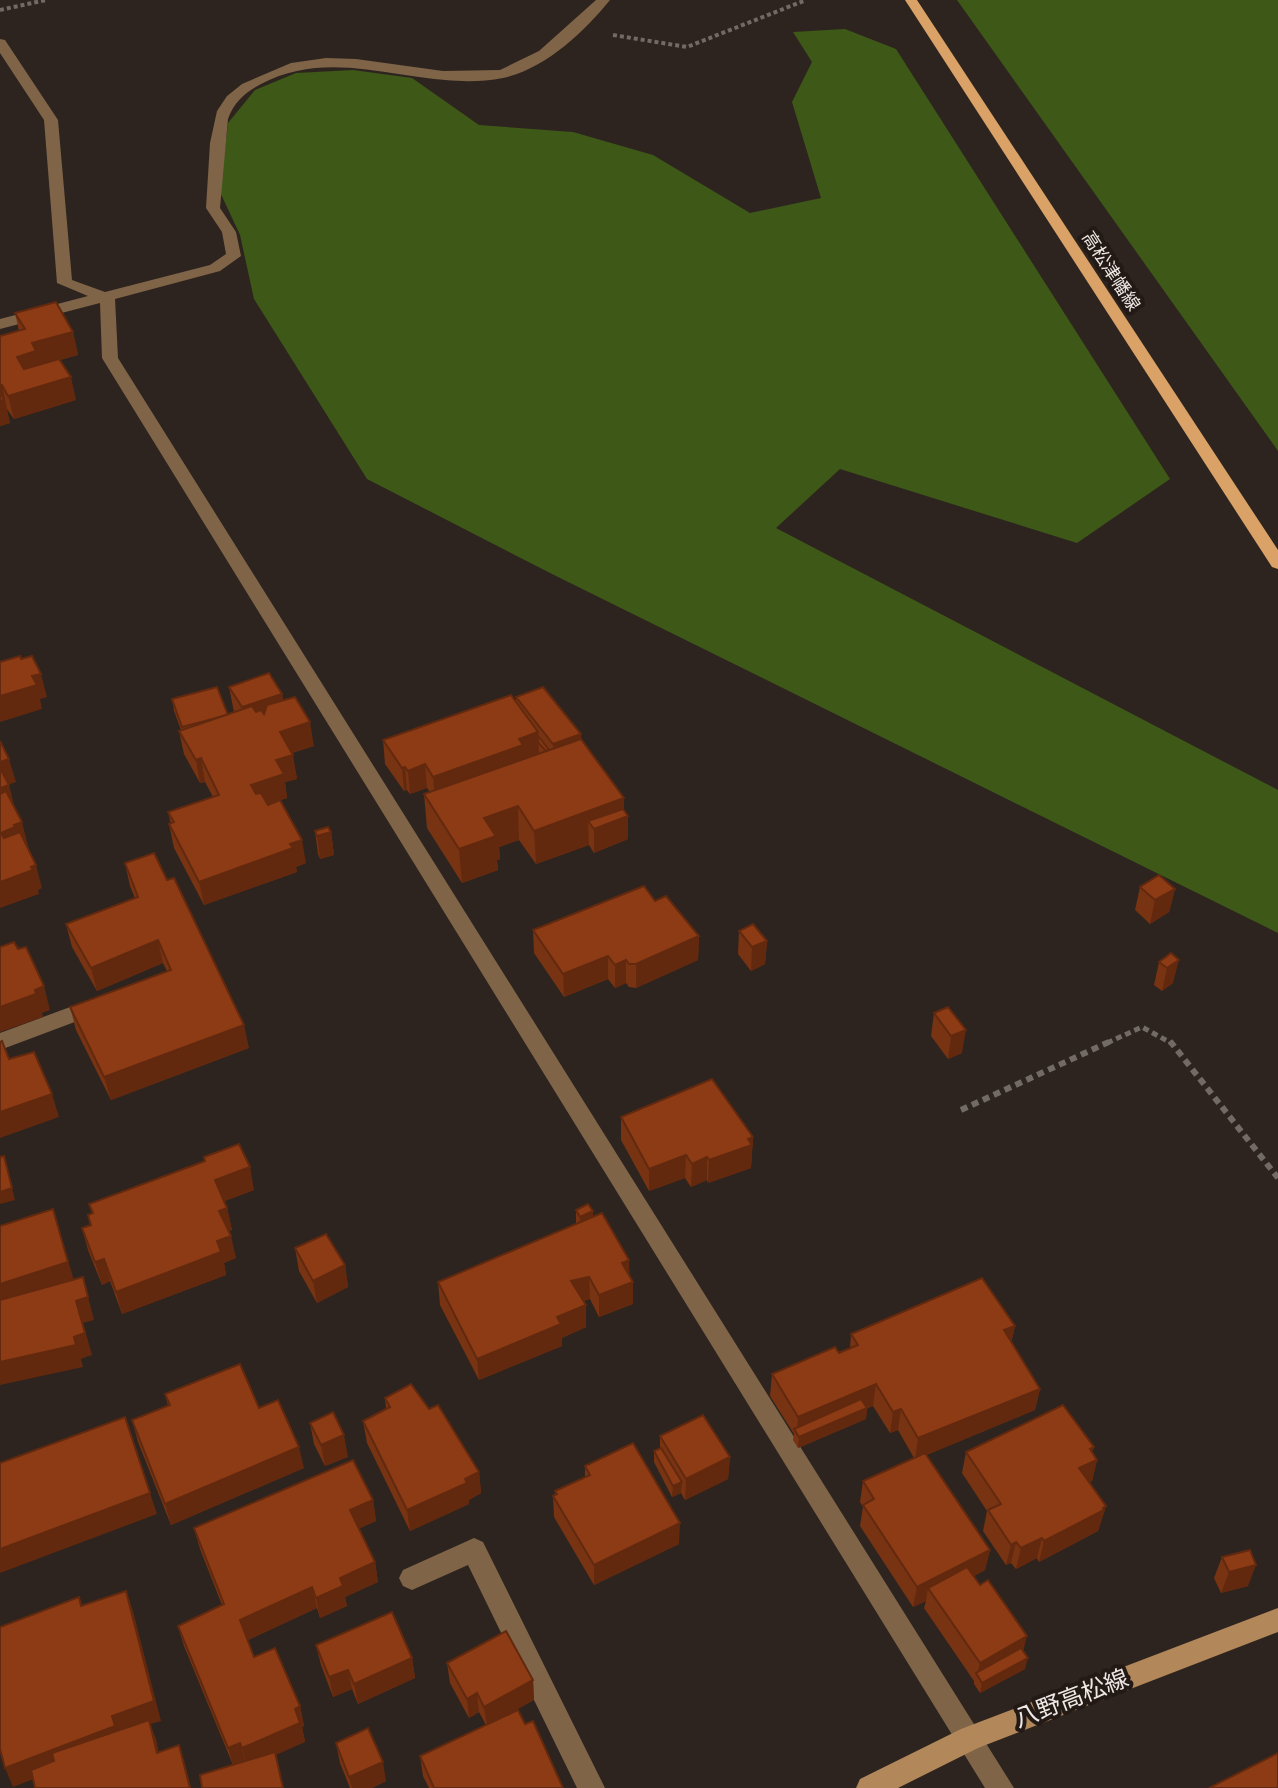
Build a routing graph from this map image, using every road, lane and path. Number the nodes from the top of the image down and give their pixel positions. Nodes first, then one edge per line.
1 (46, 0) edge
2 (604, 0) edge
3 (806, 0) edge
4 (911, 0) edge
5 (0, 10) edge
6 (572, 29) junction
7 (0, 43) edge
8 (107, 298) junction
9 (0, 324) edge
10 (1278, 563) edge
11 (115, 999) edge
12 (0, 1042) edge
13 (961, 1110) dead end
14 (1278, 1178) edge
15 (412, 1578) dead end
16 (1278, 1620) edge
17 (970, 1738) junction
18 (591, 1788) edge
19 (870, 1788) edge
20 (1000, 1788) edge

1 - 5 path
2 - 6 street
3 - 6 path
4 - 10 main road, 高松津幡線
6 - 8 street
7 - 8 street
8 - 9 street
8 - 17 street
11 - 12 street
13 - 14 path
15 - 18 street
16 - 17 main road, 八野高松線
17 - 19 main road, 八野高松線
17 - 20 street

